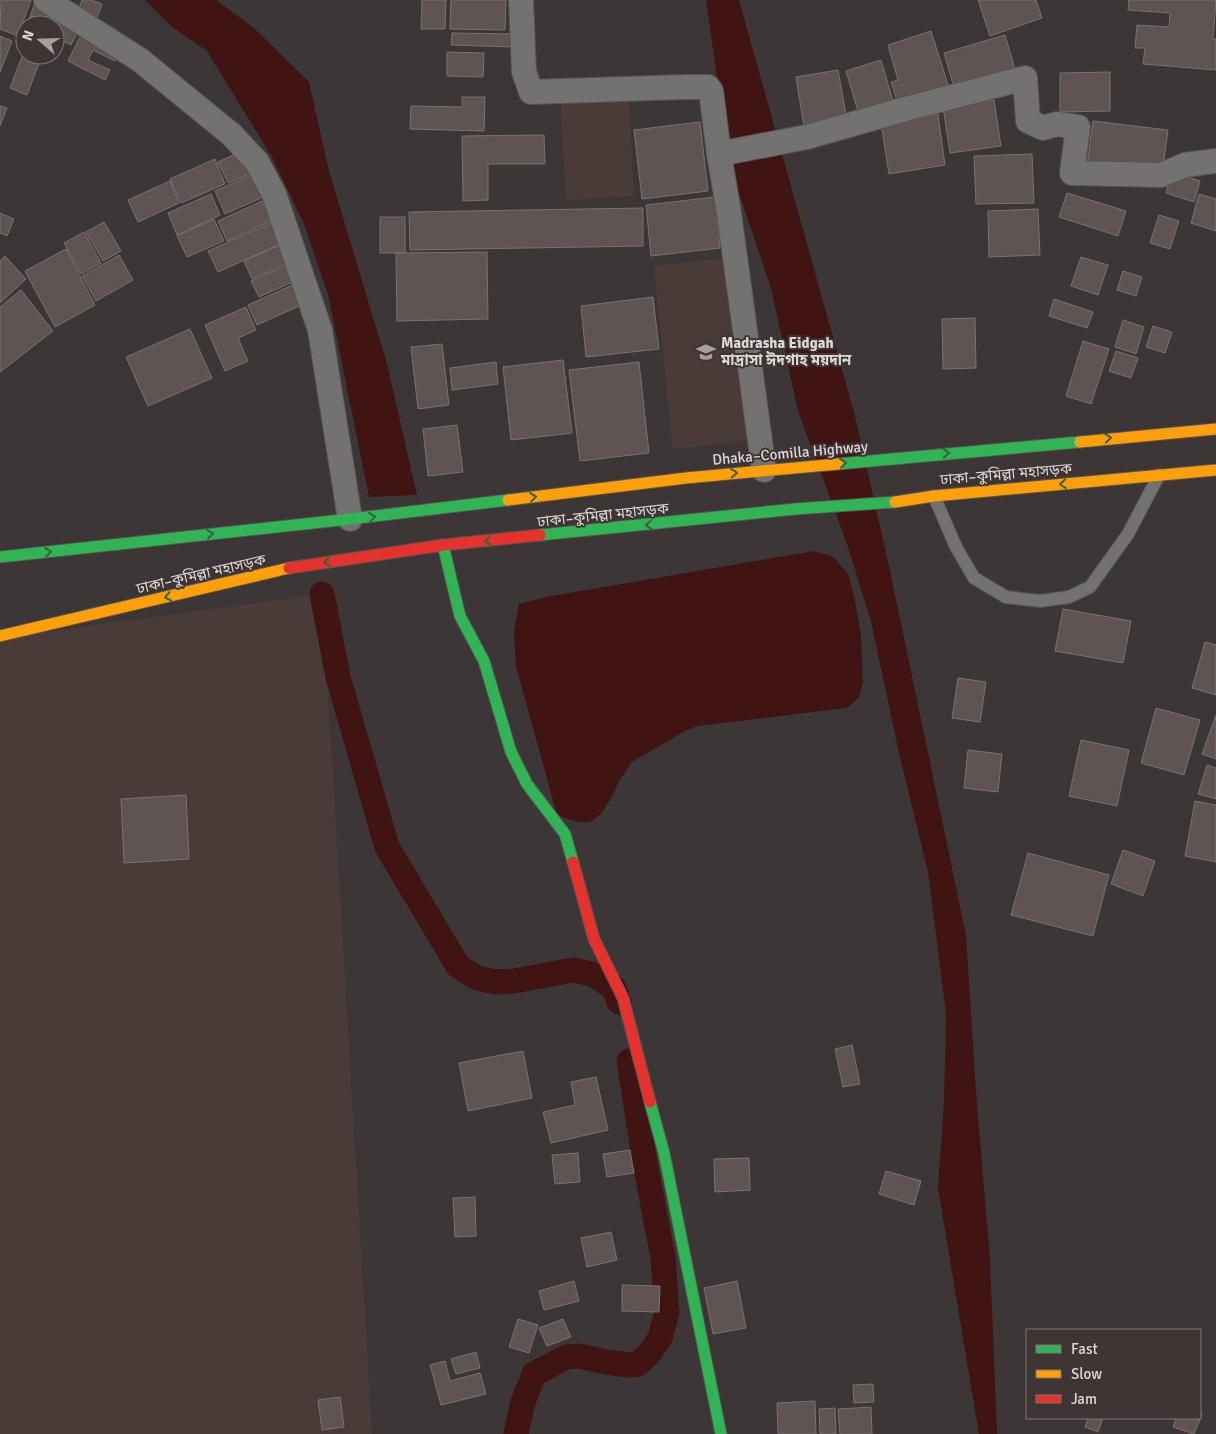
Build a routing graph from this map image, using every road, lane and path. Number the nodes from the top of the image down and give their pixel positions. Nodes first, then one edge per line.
1 (46, 0) edge
2 (520, 0) edge
3 (719, 154) junction
4 (1216, 161) edge
5 (1216, 428) edge
6 (898, 458) joint
7 (764, 470) junction
8 (1216, 470) edge
9 (1159, 475) junction
10 (686, 478) joint
11 (934, 496) junction
12 (350, 519) junction
13 (443, 545) junction
14 (0, 557) edge
15 (0, 636) edge
16 (721, 1434) edge

1 - 12 street
2 - 3 street
3 - 4 street
3 - 7 street
6 -> 5 main road, ঢাকা–কুমিল্লা মহাসড়ক
7 -> 6 main road, Dhaka–Comilla Highway
10 -> 7 main road, Dhaka–Comilla Highway
8 - 9 main road, ঢাকা–কুমিল্লা মহাসড়ক
9 -> 11 main road, ঢাকা–কুমিল্লা মহাসড়ক
9 - 11 lane
12 -> 10 main road, ঢাকা–কুমিল্লা মহাসড়ক
11 -> 13 main road, ঢাকা–কুমিল্লা মহাসড়ক
14 -> 12 main road, ঢাকা–কুমিল্লা মহাসড়ক
13 -> 15 main road, ঢাকা–কুমিল্লা মহাসড়ক
13 - 16 main road

